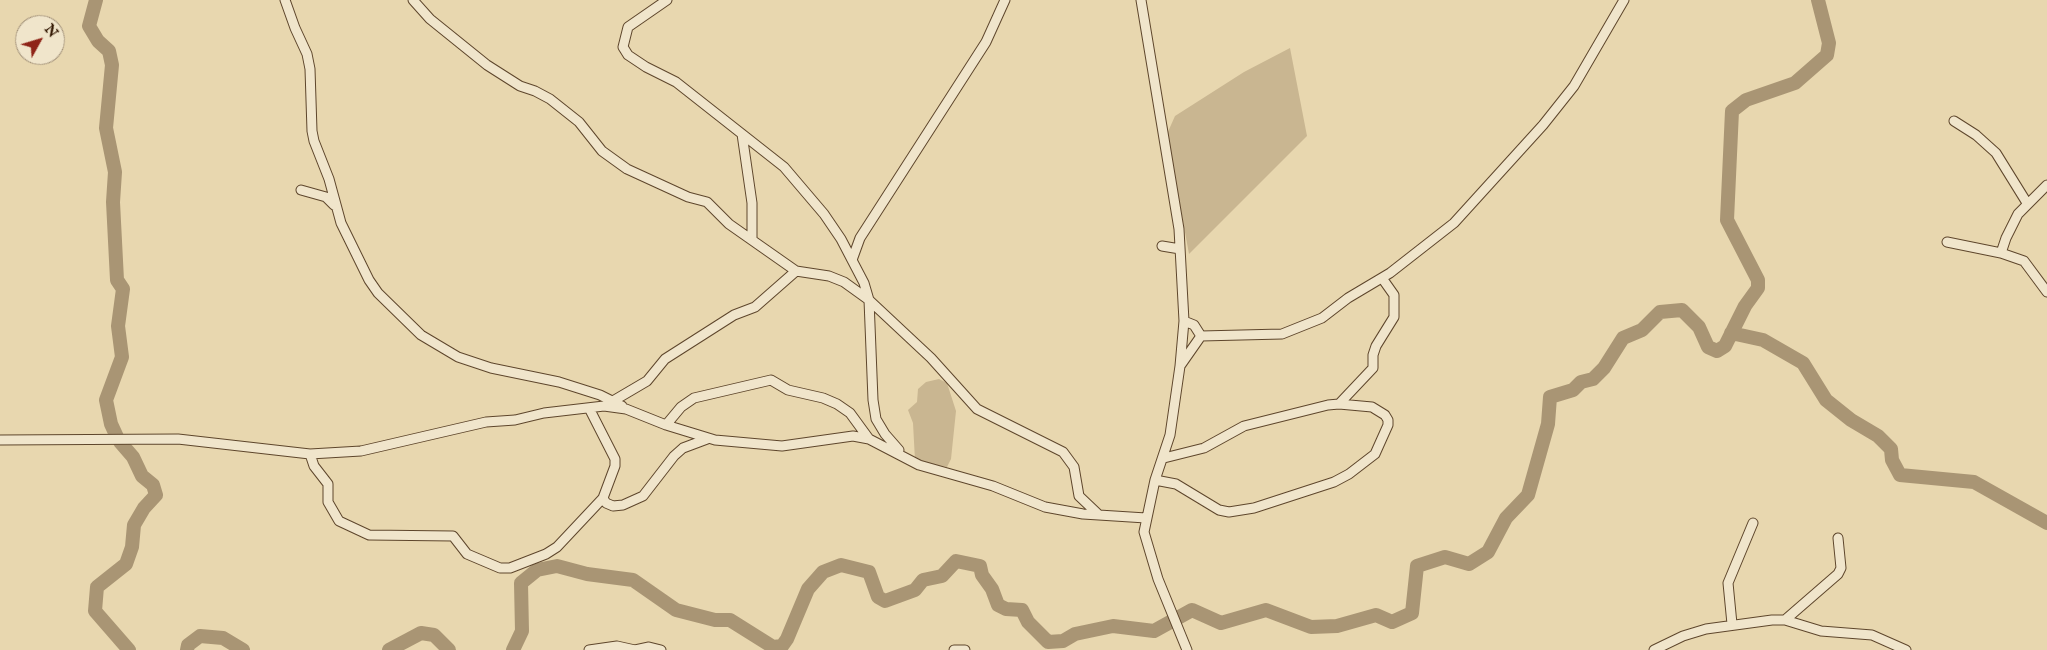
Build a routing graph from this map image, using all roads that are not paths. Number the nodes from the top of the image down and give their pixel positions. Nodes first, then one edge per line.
1 (285, 0) edge
2 (413, 0) edge
3 (667, 0) edge
4 (1005, 0) edge
5 (1141, 0) edge
6 (1624, 0) edge
7 (1954, 121) dead end
8 (742, 134) junction
9 (2047, 185) edge
10 (301, 190) dead end
11 (2027, 203) junction
12 (334, 205) junction
13 (752, 238) junction
14 (1947, 242) dead end
15 (1162, 246) dead end
16 (1180, 248) junction
17 (2001, 253) junction
18 (852, 260) junction
19 (796, 271) junction
20 (1382, 278) junction
21 (2047, 292) edge
22 (869, 300) junction
23 (1184, 321) junction
24 (1201, 336) junction
25 (1180, 366) junction
26 (613, 401) junction
27 (1339, 404) junction
28 (589, 408) junction
29 (626, 409) junction
30 (666, 426) junction
31 (707, 439) junction
32 (869, 439) junction
33 (0, 440) edge
34 (310, 454) junction
35 (904, 456) junction
36 (1164, 458) junction
37 (1155, 480) junction
38 (603, 498) junction
39 (1099, 516) junction
40 (1146, 518) junction
41 (1752, 523) dead end
42 (1838, 538) dead end
43 (1785, 620) junction
44 (1732, 624) junction
45 (589, 650) edge
46 (661, 650) edge
47 (954, 650) edge
48 (965, 650) edge
49 (1187, 650) edge
50 (1654, 650) edge
51 (1906, 650) edge

1 - 12 street
2 - 13 street
3 - 8 street
4 - 18 street
5 - 16 street
6 - 20 street
7 - 11 street
8 - 13 street
8 - 18 street
9 - 11 street
10 - 12 street
11 - 17 street
12 - 26 street
13 - 19 street
14 - 17 street
15 - 16 street
16 - 23 street
17 - 21 street
18 - 22 street
19 - 22 street
19 - 26 street
20 - 24 street
20 - 27 street
22 - 35 street
22 - 39 street
23 - 24 street
23 - 25 street
24 - 25 street
25 - 36 street
26 - 29 street
27 - 36 street
27 - 37 street
28 - 29 street
28 - 34 street
28 - 38 street
29 - 30 street
30 - 31 street
30 - 32 street
31 - 32 street
31 - 38 street
32 - 35 street
33 - 34 street
34 - 38 street
35 - 39 street
36 - 37 street
37 - 40 street
39 - 40 street
40 - 49 street
41 - 44 street
42 - 43 street
43 - 44 street
43 - 51 street
44 - 50 street
45 - 46 street
47 - 48 street

